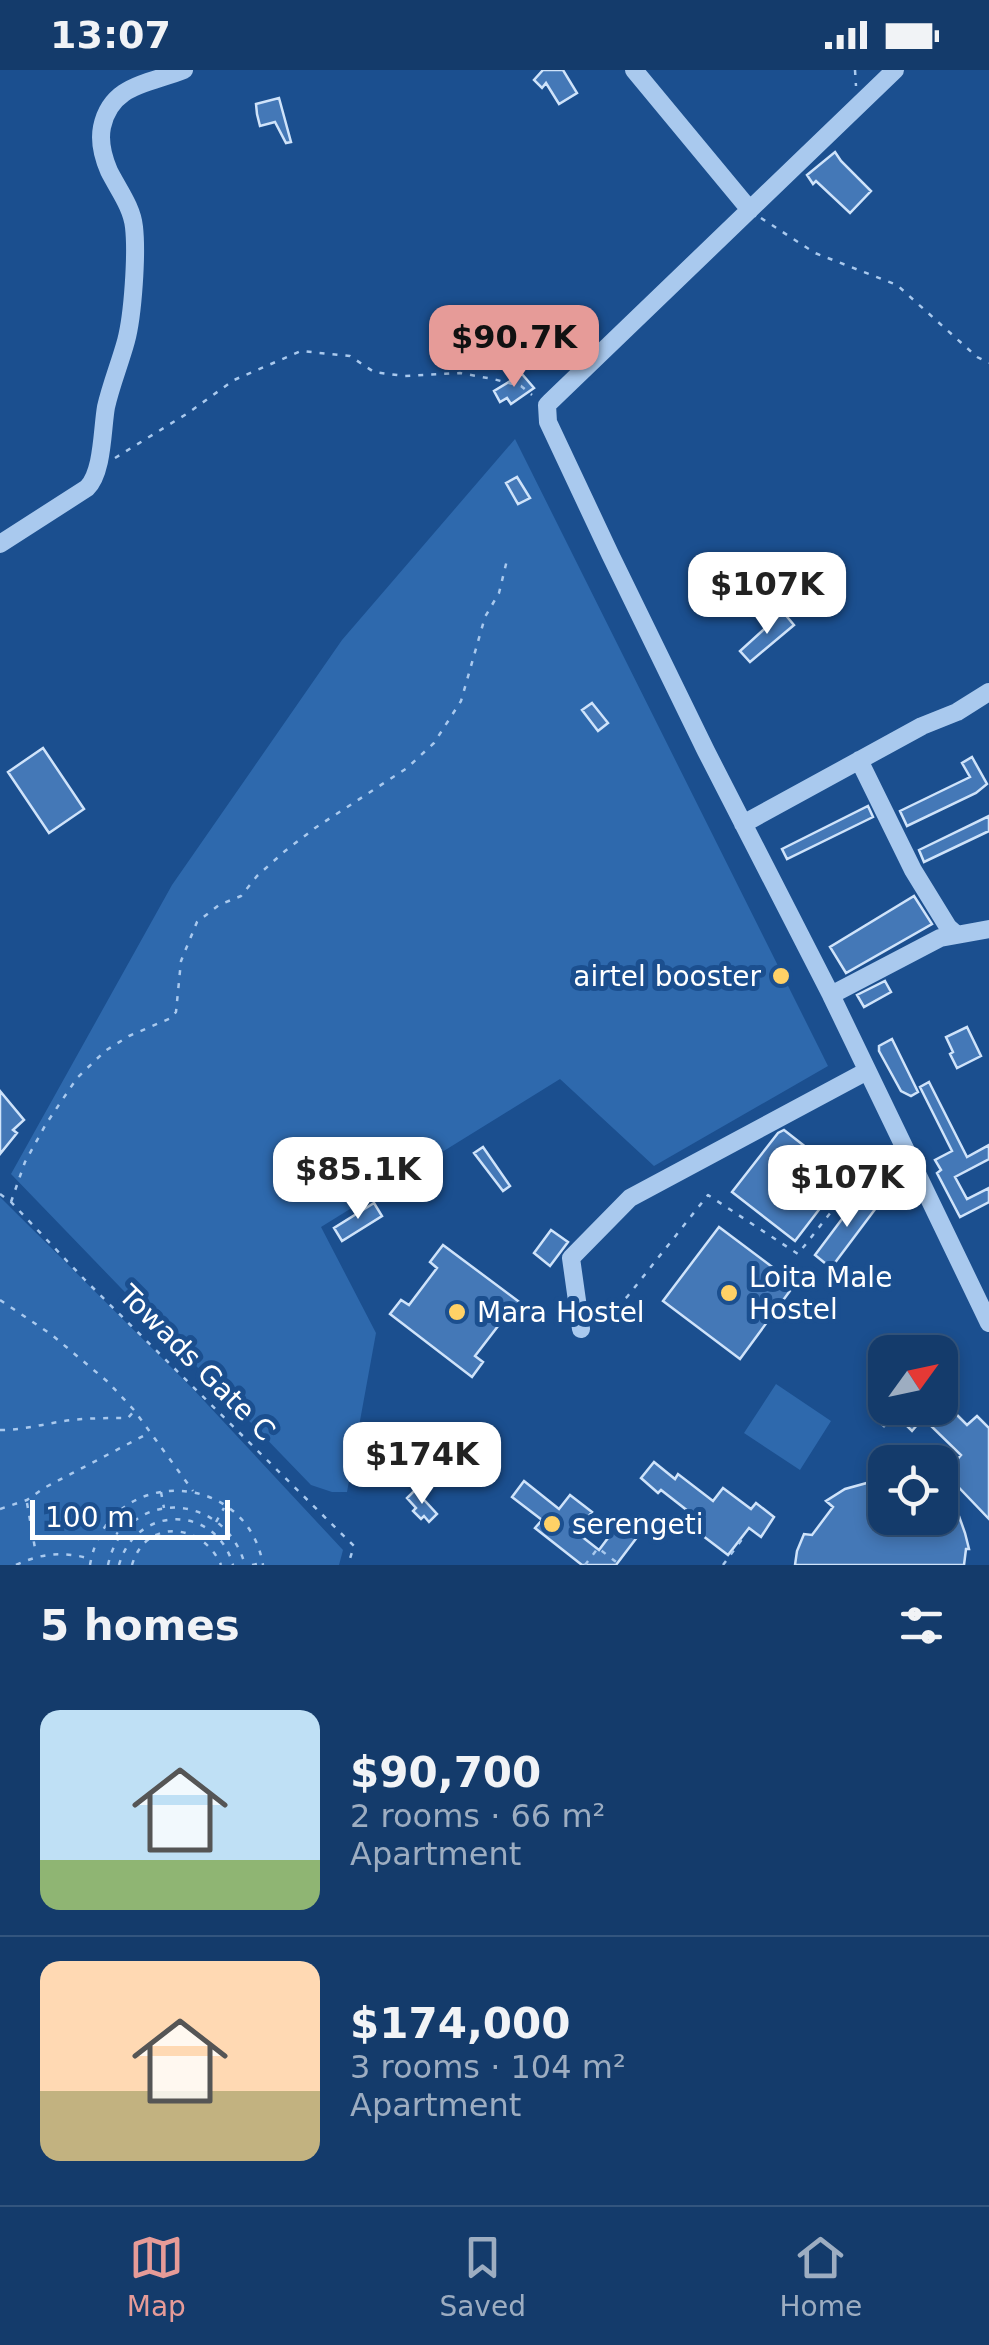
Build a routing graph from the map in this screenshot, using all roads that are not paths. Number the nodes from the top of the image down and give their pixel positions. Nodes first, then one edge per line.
1 (184, 70) edge
2 (634, 70) edge
3 (895, 70) edge
4 (750, 210) junction
5 (0, 544) edge
6 (989, 692) edge
7 (859, 760) junction
8 (744, 824) junction
9 (989, 929) edge
10 (956, 934) junction
11 (831, 995) junction
12 (867, 1071) junction
13 (989, 1323) edge
14 (581, 1329) road end

1 - 5 street
2 - 4 street
3 - 4 street
4 - 8 street
6 - 7 street
7 - 8 street
7 - 10 street
8 - 11 street
9 - 10 street
10 - 11 street
11 - 12 street
12 - 13 street
12 - 14 street

